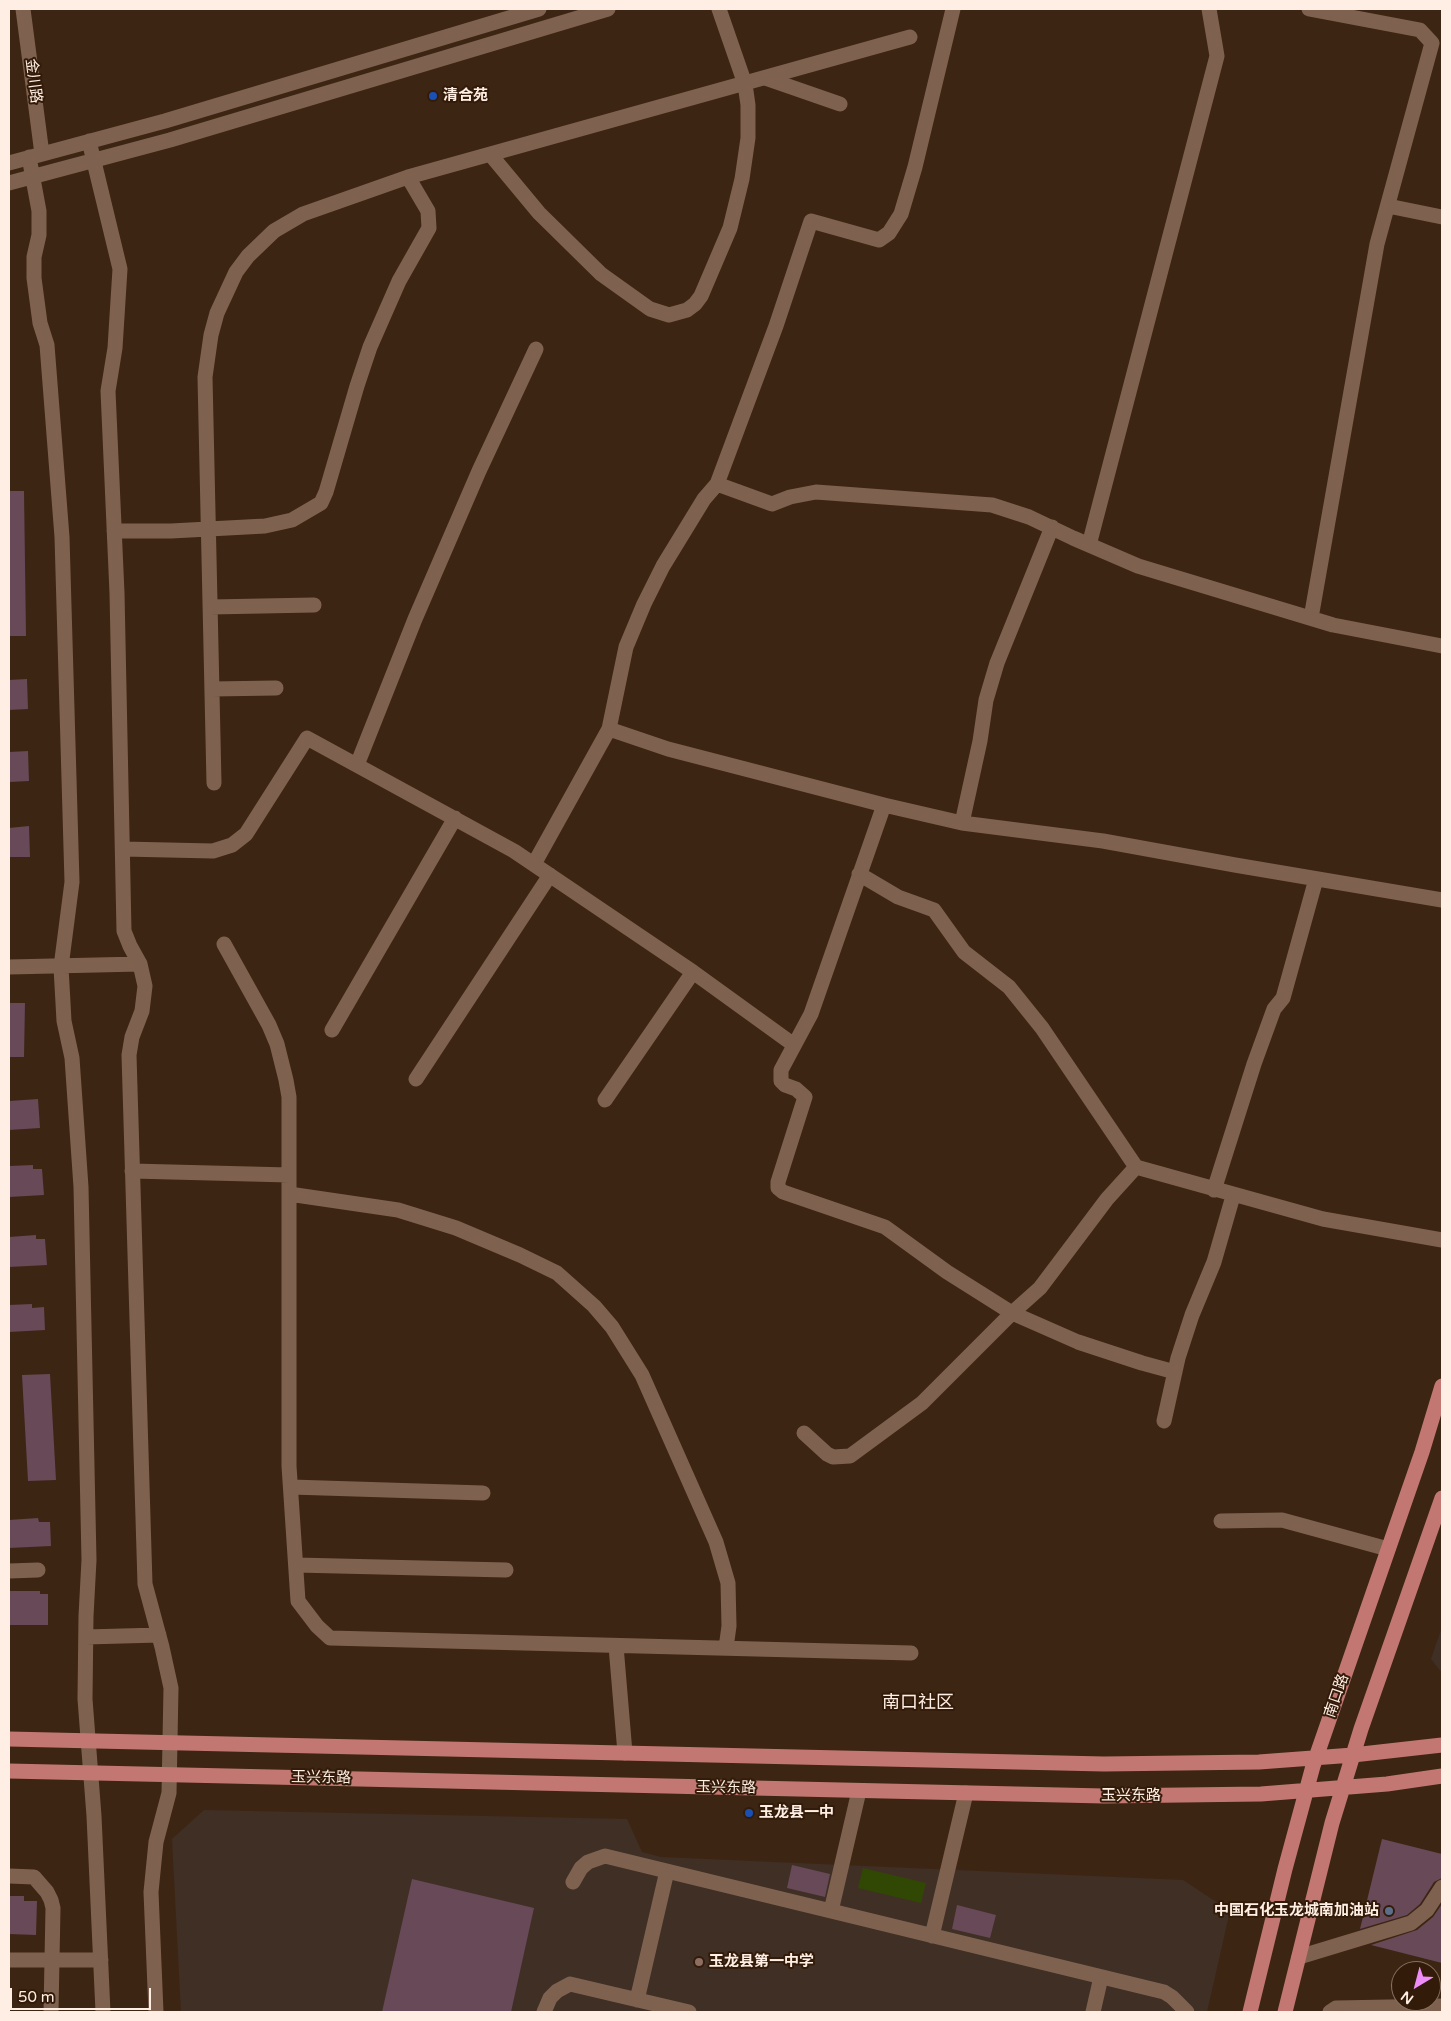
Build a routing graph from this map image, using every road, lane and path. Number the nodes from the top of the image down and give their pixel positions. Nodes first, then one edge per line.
1 (24, 9) edge
2 (540, 9) edge
3 (608, 9) edge
4 (719, 9) edge
5 (953, 9) edge
6 (1209, 9) edge
7 (1309, 9) edge
8 (910, 38) dead end
9 (765, 78) junction
10 (744, 83) junction
11 (840, 104) dead end
12 (89, 141) junction
13 (490, 154) junction
14 (35, 156) junction
15 (94, 160) junction
16 (9, 163) edge
17 (32, 177) junction
18 (408, 177) junction
19 (9, 183) edge
20 (1388, 206) junction
21 (1442, 217) edge
22 (536, 349) dead end
23 (717, 484) junction
24 (1052, 527) junction
25 (208, 529) junction
26 (114, 531) junction
27 (1089, 545) junction
28 (314, 605) dead end
29 (210, 607) junction
30 (1311, 618) junction
31 (1442, 646) edge
32 (276, 688) dead end
33 (212, 689) junction
34 (609, 729) junction
35 (357, 765) junction
36 (214, 783) dead end
37 (884, 805) junction
38 (455, 818) junction
39 (962, 823) junction
40 (122, 849) junction
41 (534, 864) junction
42 (859, 874) junction
43 (550, 875) junction
44 (1316, 879) junction
45 (1442, 900) edge
46 (224, 944) dead end
47 (140, 964) junction
48 (61, 966) junction
49 (9, 967) edge
50 (693, 972) junction
51 (332, 1030) dead end
52 (794, 1045) junction
53 (416, 1079) dead end
54 (605, 1100) dead end
55 (1136, 1167) junction
56 (132, 1171) junction
57 (289, 1175) junction
58 (1214, 1190) junction
59 (289, 1194) junction
60 (1233, 1196) junction
61 (1442, 1240) edge
62 (1012, 1313) junction
63 (1175, 1372) junction
64 (1442, 1386) edge
65 (1164, 1421) dead end
66 (804, 1433) dead end
67 (290, 1486) junction
68 (484, 1493) dead end
69 (1442, 1498) edge
70 (1221, 1521) dead end
71 (1388, 1549) junction
72 (296, 1565) junction
73 (38, 1570) dead end
74 (506, 1570) dead end
75 (9, 1571) edge
76 (159, 1635) junction
77 (86, 1637) junction
78 (616, 1646) junction
79 (726, 1648) junction
80 (911, 1652) dead end
81 (9, 1739) edge
82 (89, 1741) junction
83 (170, 1742) junction
84 (1442, 1745) edge
85 (625, 1753) junction
86 (1353, 1755) junction
87 (1316, 1758) junction
88 (9, 1771) edge
89 (91, 1773) junction
90 (169, 1775) junction
91 (1442, 1776) edge
92 (1342, 1789) junction
93 (859, 1791) junction
94 (1306, 1791) junction
95 (966, 1793) junction
96 (667, 1871) junction
97 (9, 1876) edge
98 (573, 1882) dead end
99 (1442, 1887) edge
100 (831, 1911) junction
101 (932, 1936) junction
102 (1299, 1957) junction
103 (9, 1960) edge
104 (52, 1960) junction
105 (101, 1960) junction
106 (1101, 1977) junction
107 (636, 2000) junction
108 (1442, 2006) edge
109 (51, 2012) edge
110 (103, 2012) edge
111 (156, 2012) edge
112 (544, 2012) edge
113 (689, 2012) edge
114 (1093, 2012) edge
115 (1187, 2012) edge
116 (1250, 2012) edge
117 (1285, 2012) edge
118 (1330, 2012) edge

1 - 14 street, 金川路
2 - 12 street
3 - 15 street
4 - 10 street
5 - 23 street
6 - 27 street
7 - 20 street
8 - 9 street
9 - 10 street
9 - 11 street
10 - 13 street
10 - 13 street
12 - 14 street
12 - 15 street
13 - 18 street
14 - 16 street
14 - 17 street, 金川路
15 - 17 street
15 - 26 street
17 - 19 street
17 - 48 street, 金川路
18 - 25 street
18 - 25 street
20 - 21 street
20 - 30 street
22 - 35 street
23 - 24 street
23 - 34 street
24 - 27 street
24 - 39 street
25 - 26 street
25 - 29 street
26 - 40 street
27 - 30 street
28 - 29 street
29 - 33 street
30 - 31 street
32 - 33 street
33 - 36 street
34 - 37 street
34 - 41 street
35 - 38 street
35 - 40 street
37 - 39 street
37 - 42 street
38 - 41 street
38 - 51 street
39 - 44 street
40 - 47 street
41 - 43 street
42 - 52 street
42 - 55 street
43 - 50 street
43 - 53 street
44 - 45 street
44 - 58 street
46 - 57 street
47 - 48 street
47 - 56 street
48 - 49 street
48 - 77 street, 金川路
50 - 52 street
50 - 54 street
52 - 62 street
55 - 58 street
55 - 62 street
56 - 57 street
56 - 76 street
57 - 59 street
58 - 60 street
59 - 67 street
59 - 79 street
60 - 61 street
60 - 63 street
62 - 63 street
62 - 66 street
63 - 65 street
64 - 71 main road, 南口路
67 - 68 street
67 - 72 street
69 - 86 main road
70 - 71 street
71 - 87 main road, 南口路
72 - 74 street
72 - 78 street
73 - 75 street
76 - 77 street
76 - 83 street
77 - 82 street, 金川路
78 - 79 street
78 - 85 street
79 - 80 street
81 - 82 main road, 玉兴东路
82 - 83 main road, 玉兴东路
82 - 89 street, 金川路
83 - 85 main road, 玉兴东路
83 - 90 street
84 - 86 main road, 玉兴东路
85 - 87 main road, 玉兴东路
86 - 87 main road, 玉兴东路
86 - 92 main road
87 - 94 main road, 南口路
88 - 89 main road, 玉兴东路
89 - 90 main road, 玉兴东路
89 - 105 street, 金川路
90 - 93 main road, 玉兴东路
90 - 111 street
91 - 92 main road, 玉兴东路
92 - 94 main road, 玉兴东路
92 - 102 main road
93 - 95 main road, 玉兴东路
93 - 100 street
94 - 95 main road, 玉兴东路
94 - 116 main road, 南口路
95 - 101 street
96 - 98 street
96 - 100 street
96 - 107 street
97 - 104 street
99 - 102 street
100 - 101 street
101 - 106 street
102 - 117 main road
103 - 104 street
104 - 105 street
104 - 109 street
105 - 110 street, 金川路
106 - 114 street
106 - 115 street
107 - 112 street
107 - 113 street
108 - 118 street

